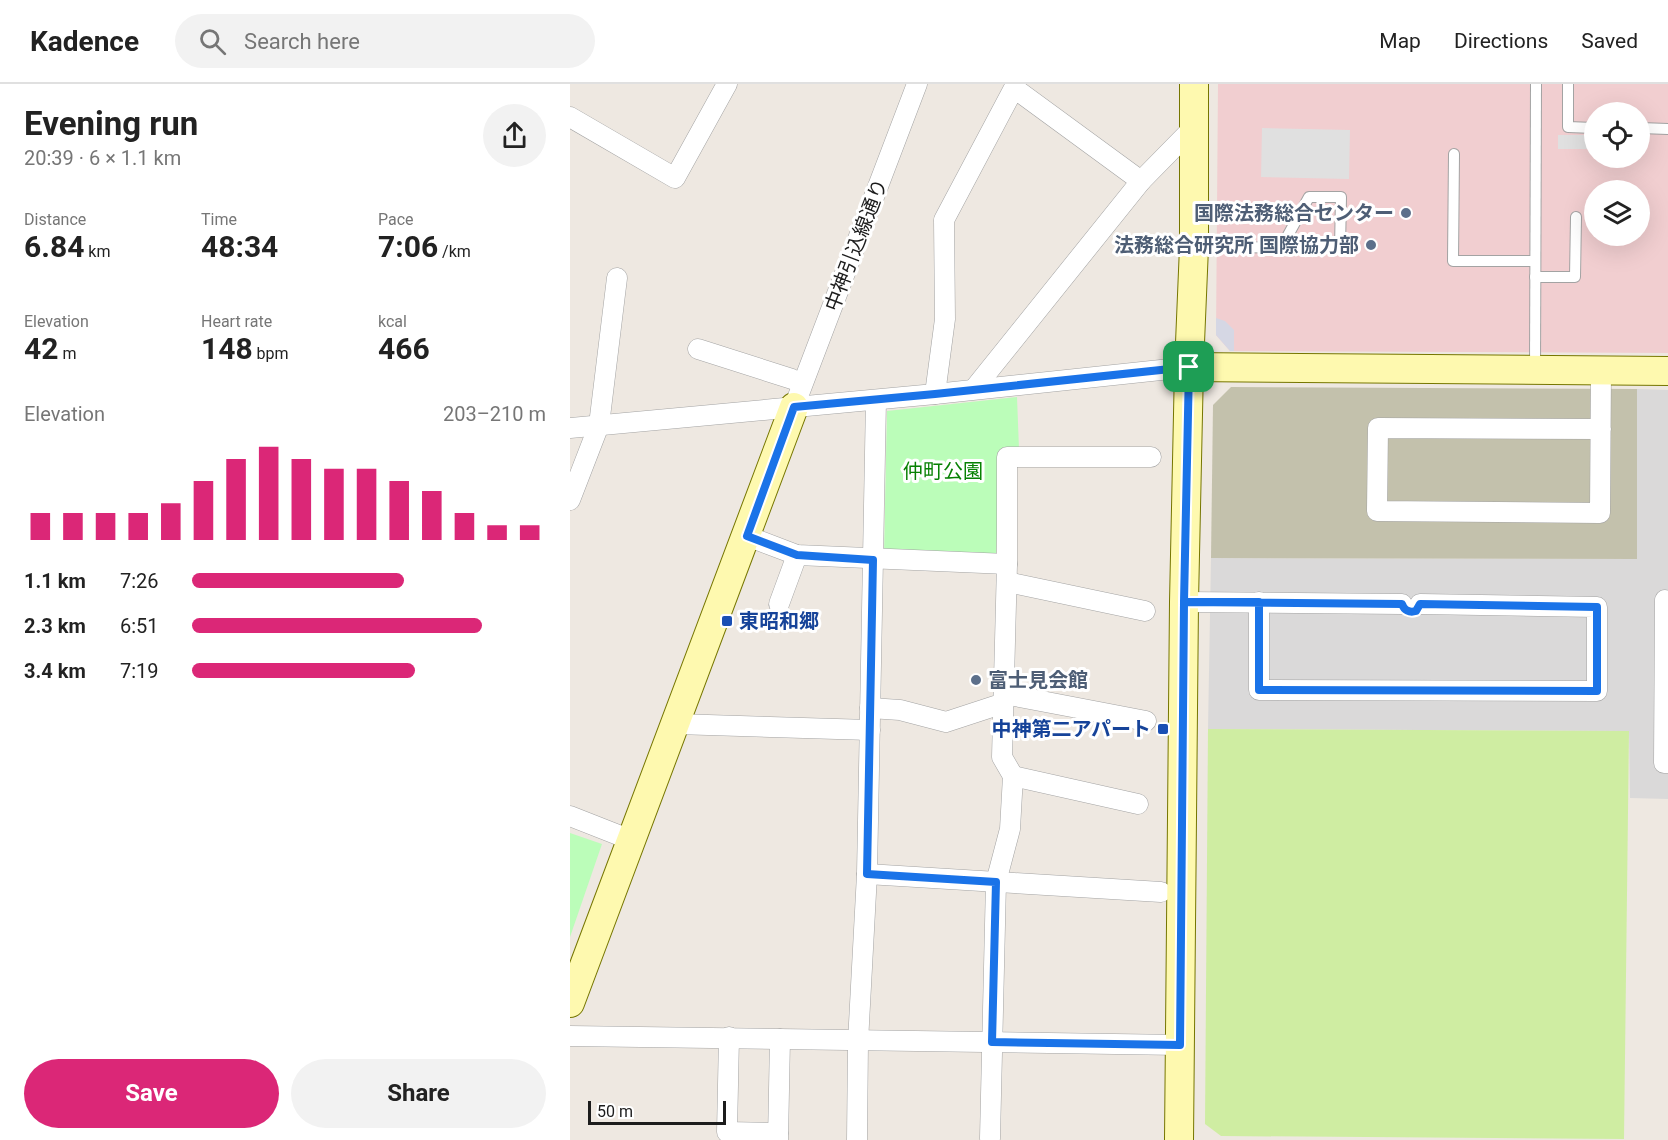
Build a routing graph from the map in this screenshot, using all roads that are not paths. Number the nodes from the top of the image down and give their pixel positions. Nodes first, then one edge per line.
1 (917, 84) edge
2 (1194, 84) edge
3 (1536, 84) edge
4 (1568, 84) edge
5 (720, 87) edge
6 (570, 117) edge
7 (888, 126) dead end
8 (1194, 127) junction
9 (1584, 128) edge
10 (1650, 128) edge
11 (1668, 129) edge
12 (1454, 154) dead end
13 (1141, 181) junction
14 (1576, 217) dead end
15 (1194, 247) junction
16 (1281, 248) junction
17 (1535, 261) junction
18 (1535, 277) junction
19 (617, 278) dead end
20 (698, 349) dead end
21 (1189, 367) junction
22 (1535, 370) junction
23 (1601, 370) junction
24 (1668, 371) edge
25 (974, 389) junction
26 (935, 394) junction
27 (789, 398) junction
28 (876, 400) junction
29 (599, 425) junction
30 (570, 428) edge
31 (1601, 429) junction
32 (1151, 457) dead end
33 (570, 500) edge
34 (747, 536) junction
35 (797, 555) junction
36 (873, 560) junction
37 (1007, 573) junction
38 (1668, 600) edge
39 (1184, 602) junction
40 (1259, 602) junction
41 (779, 604) dead end
42 (1145, 611) dead end
43 (1666, 679) edge
44 (1004, 698) junction
45 (870, 708) junction
46 (1146, 721) dead end
47 (676, 724) junction
48 (870, 730) junction
49 (1668, 763) edge
50 (1013, 776) junction
51 (1138, 804) dead end
52 (570, 816) edge
53 (631, 840) junction
54 (867, 874) junction
55 (996, 882) junction
56 (1161, 892) dead end
57 (570, 1003) edge
58 (570, 1036) edge
59 (729, 1037) junction
60 (780, 1039) junction
61 (858, 1042) junction
62 (992, 1042) junction
63 (1180, 1045) junction
64 (778, 1136) edge
65 (990, 1138) dead end
66 (857, 1140) edge
67 (1179, 1140) edge

1 - 27 street, 中神引込線通り
2 - 8 street
3 - 17 lane
4 - 9 lane
5 - 6 street
7 - 27 street
8 - 13 street
8 - 15 street
10 - 11 lane
12 - 17 lane
13 - 25 street
13 - 26 street
14 - 18 lane
15 - 16 lane
15 - 21 street
16 - 16 lane
17 - 18 lane
18 - 22 lane
19 - 29 street
20 - 27 street
21 - 22 street
21 - 25 street
21 - 39 street
22 - 23 street
23 - 24 street
23 - 31 street
25 - 26 street
26 - 28 street
27 - 28 street
27 - 29 street
27 - 34 street
28 - 36 street
29 - 30 street
29 - 33 street
31 - 31 street
32 - 37 street
34 - 35 street
34 - 47 street
35 - 36 street
35 - 41 street
36 - 37 street
36 - 45 street
37 - 42 street
37 - 44 street
38 - 43 street
39 - 40 street
39 - 63 street
40 - 40 street
43 - 49 street
44 - 45 street
44 - 46 street
44 - 50 street
45 - 48 street
47 - 48 street
47 - 53 street
48 - 54 street
50 - 51 street
50 - 55 street
52 - 53 street
53 - 57 street
54 - 55 street
54 - 61 street
55 - 56 street
55 - 62 street
58 - 59 street
59 - 60 street
59 - 64 street
60 - 61 street
60 - 64 street
61 - 62 street
61 - 66 street
62 - 63 street
62 - 65 street
63 - 67 street

